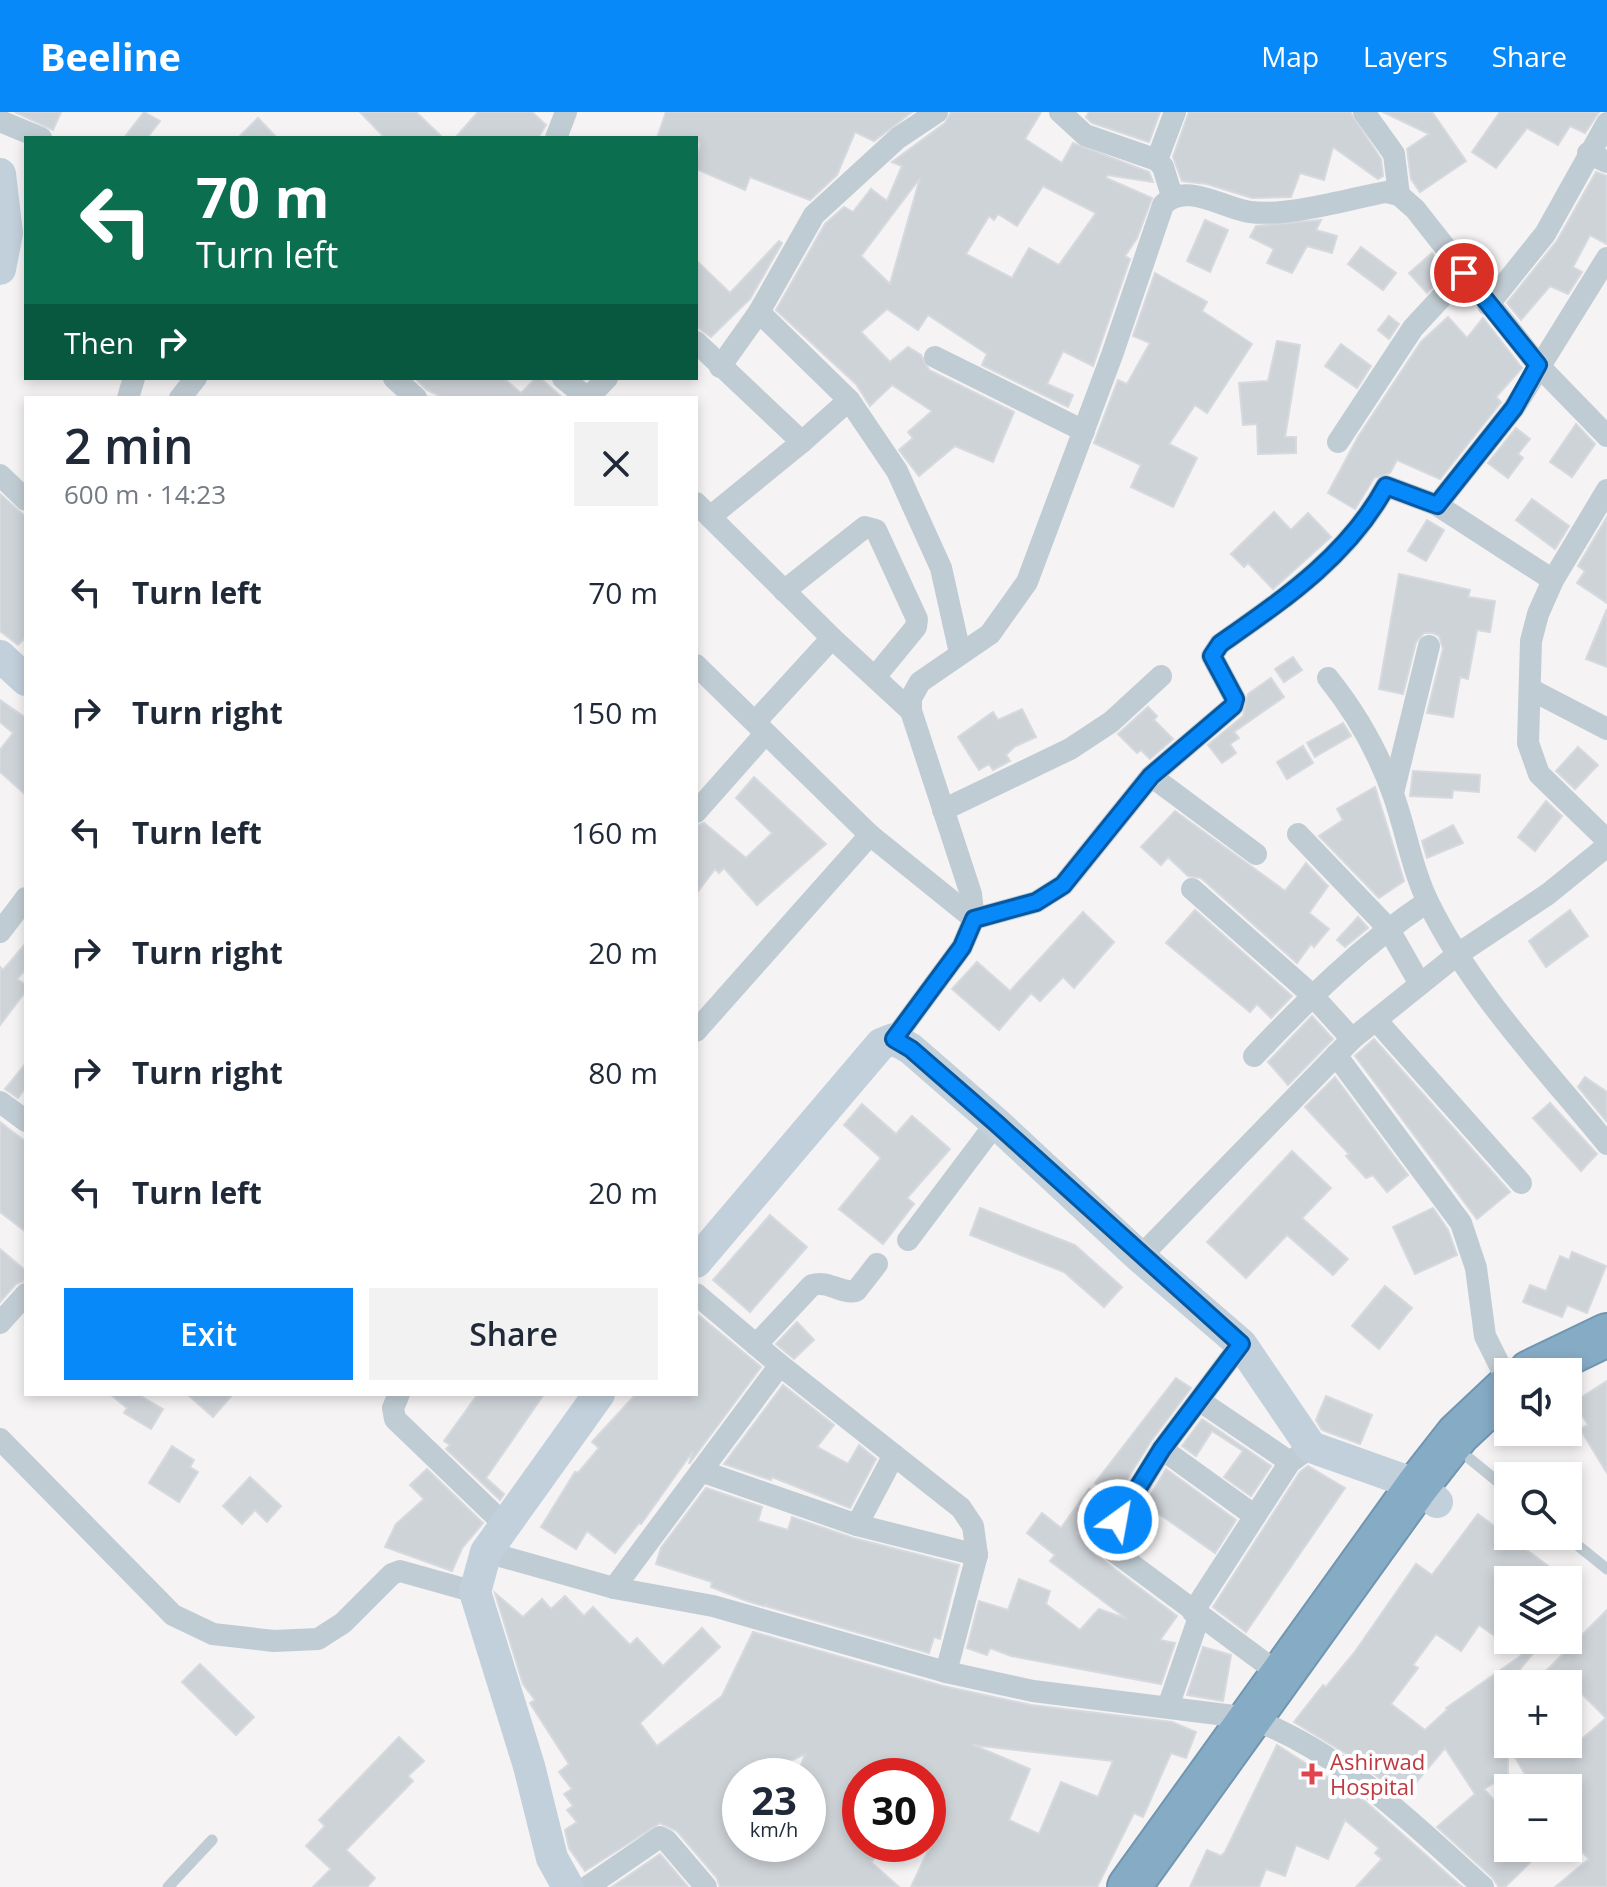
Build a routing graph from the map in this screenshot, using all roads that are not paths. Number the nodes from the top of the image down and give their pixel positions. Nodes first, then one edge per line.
1 (566, 112) edge
2 (937, 112) edge
3 (1060, 112) edge
4 (1175, 112) edge
5 (1364, 112) edge
6 (0, 121) edge
7 (1607, 123) edge
8 (36, 136) edge
9 (557, 136) edge
10 (1597, 158) edge
11 (1157, 160) junction
12 (1, 182) edge
13 (1399, 195) junction
14 (1172, 196) junction
15 (1607, 258) edge
16 (0, 269) edge
17 (1464, 273) junction
18 (1488, 305) junction
19 (759, 312) junction
20 (698, 344) edge
21 (935, 357) dead end
22 (1538, 365) junction
23 (720, 367) junction
24 (194, 380) edge
25 (396, 380) edge
26 (566, 380) edge
27 (605, 380) edge
28 (182, 396) edge
29 (414, 396) edge
30 (586, 396) edge
31 (590, 396) edge
32 (849, 400) junction
33 (1084, 431) junction
34 (1607, 436) edge
35 (802, 442) junction
36 (1338, 442) dead end
37 (0, 475) edge
38 (1607, 490) edge
39 (24, 498) edge
40 (1437, 505) junction
41 (703, 510) edge
42 (1553, 580) junction
43 (784, 591) junction
44 (832, 638) junction
45 (1429, 646) dead end
46 (960, 653) junction
47 (0, 656) edge
48 (698, 667) edge
49 (1161, 676) dead end
50 (875, 677) junction
51 (24, 678) edge
52 (1328, 678) dead end
53 (1530, 689) junction
54 (911, 711) junction
55 (760, 727) junction
56 (1607, 729) edge
57 (1151, 776) junction
58 (1393, 793) junction
59 (698, 809) edge
60 (943, 810) junction
61 (1298, 834) dead end
62 (870, 835) junction
63 (1607, 843) edge
64 (1256, 854) dead end
65 (1192, 889) dead end
66 (24, 901) edge
67 (1427, 902) junction
68 (974, 919) junction
69 (1388, 928) junction
70 (0, 932) edge
71 (1458, 954) junction
72 (1420, 984) junction
73 (1312, 995) junction
74 (1376, 1020) junction
75 (698, 1029) edge
76 (894, 1039) junction
77 (1344, 1047) junction
78 (1254, 1056) dead end
79 (0, 1102) edge
80 (24, 1120) edge
81 (996, 1123) junction
82 (1607, 1144) edge
83 (1521, 1183) dead end
84 (908, 1240) dead end
85 (1140, 1257) junction
86 (698, 1260) edge
87 (877, 1264) dead end
88 (24, 1296) edge
89 (698, 1296) edge
90 (0, 1323) edge
91 (1607, 1335) edge
92 (1241, 1344) junction
93 (756, 1345) junction
94 (1496, 1358) edge
95 (1559, 1358) edge
96 (780, 1365) junction
97 (1607, 1365) edge
98 (1582, 1376) edge
99 (398, 1396) edge
100 (598, 1396) edge
101 (1494, 1398) edge
102 (1200, 1401) junction
103 (1494, 1435) edge
104 (0, 1439) edge
105 (1162, 1449) junction
106 (1300, 1454) junction
107 (894, 1455) junction
108 (1470, 1459) junction
109 (701, 1471) junction
110 (1494, 1479) edge
111 (1427, 1493) junction
112 (1255, 1516) junction
113 (505, 1525) junction
114 (857, 1525) junction
115 (1582, 1549) edge
116 (486, 1552) junction
117 (977, 1555) junction
118 (1607, 1569) edge
119 (614, 1588) junction
120 (475, 1592) junction
121 (1196, 1614) junction
122 (946, 1672) junction
123 (1281, 1675) junction
124 (1168, 1707) junction
125 (1262, 1723) junction
126 (1227, 1770) junction
127 (212, 1840) dead end
128 (168, 1887) edge
129 (568, 1887) edge
130 (587, 1887) edge
131 (706, 1887) edge
132 (1129, 1887) edge
133 (1162, 1887) edge
134 (1483, 1887) edge

1 - 9 street
2 - 19 street
3 - 11 street
4 - 11 street
5 - 13 street
6 - 8 street
7 - 10 street
10 - 18 street
11 - 14 street
12 - 16 street
13 - 14 street
13 - 17 street
14 - 33 street
15 - 22 street
17 - 18 street
17 - 36 street
18 - 22 street
19 - 23 street
19 - 32 street
20 - 23 street
21 - 33 street
22 - 34 street
22 - 40 street
23 - 35 street
24 - 28 street
25 - 29 street
26 - 30 street
27 - 31 street
32 - 35 street
32 - 46 street
33 - 46 street
35 - 41 street
37 - 39 street
38 - 42 street
40 - 42 street
40 - 57 street
41 - 43 street
42 - 53 street
43 - 44 street
43 - 50 street
44 - 50 street
44 - 55 street
45 - 58 street
46 - 54 street
47 - 51 street
48 - 55 street
49 - 60 street
50 - 54 street
52 - 58 street
53 - 56 street
53 - 63 street
54 - 60 street
55 - 59 street
55 - 62 street
57 - 64 street
57 - 68 street
58 - 67 street
60 - 68 street
61 - 69 street
62 - 68 street
62 - 75 street
63 - 71 street
65 - 73 street
66 - 70 street
67 - 69 street
67 - 71 street
68 - 76 street
69 - 72 street
69 - 73 street
71 - 72 street
71 - 82 street
72 - 74 street
73 - 77 street
73 - 78 street
74 - 77 street
74 - 83 street
76 - 81 street
76 - 86 street
77 - 85 street
77 - 94 street
79 - 80 street
81 - 84 street
81 - 85 street
85 - 92 street
87 - 93 street
88 - 90 street
89 - 93 street
91 - 95 highway
92 - 102 street
92 - 106 street
93 - 96 street
96 - 107 street
96 - 109 street
97 - 98 highway
99 - 113 street
100 - 113 street
101 - 111 highway
102 - 105 street
102 - 106 street
103 - 108 highway
104 - 120 street
105 - 112 street
105 - 121 street
106 - 111 street
106 - 112 street
107 - 114 street
107 - 117 street
108 - 110 lane
108 - 111 highway
109 - 114 street
109 - 119 street
111 - 123 highway
111 - 125 highway
112 - 121 street
113 - 116 street
114 - 117 street
115 - 118 lane
116 - 119 street
116 - 120 street
117 - 122 street
119 - 122 street
120 - 129 street
121 - 123 street
121 - 124 street
122 - 124 street
123 - 125 highway
124 - 125 street
125 - 126 highway
125 - 134 street
126 - 132 highway
126 - 133 highway
127 - 128 lane
130 - 131 street

